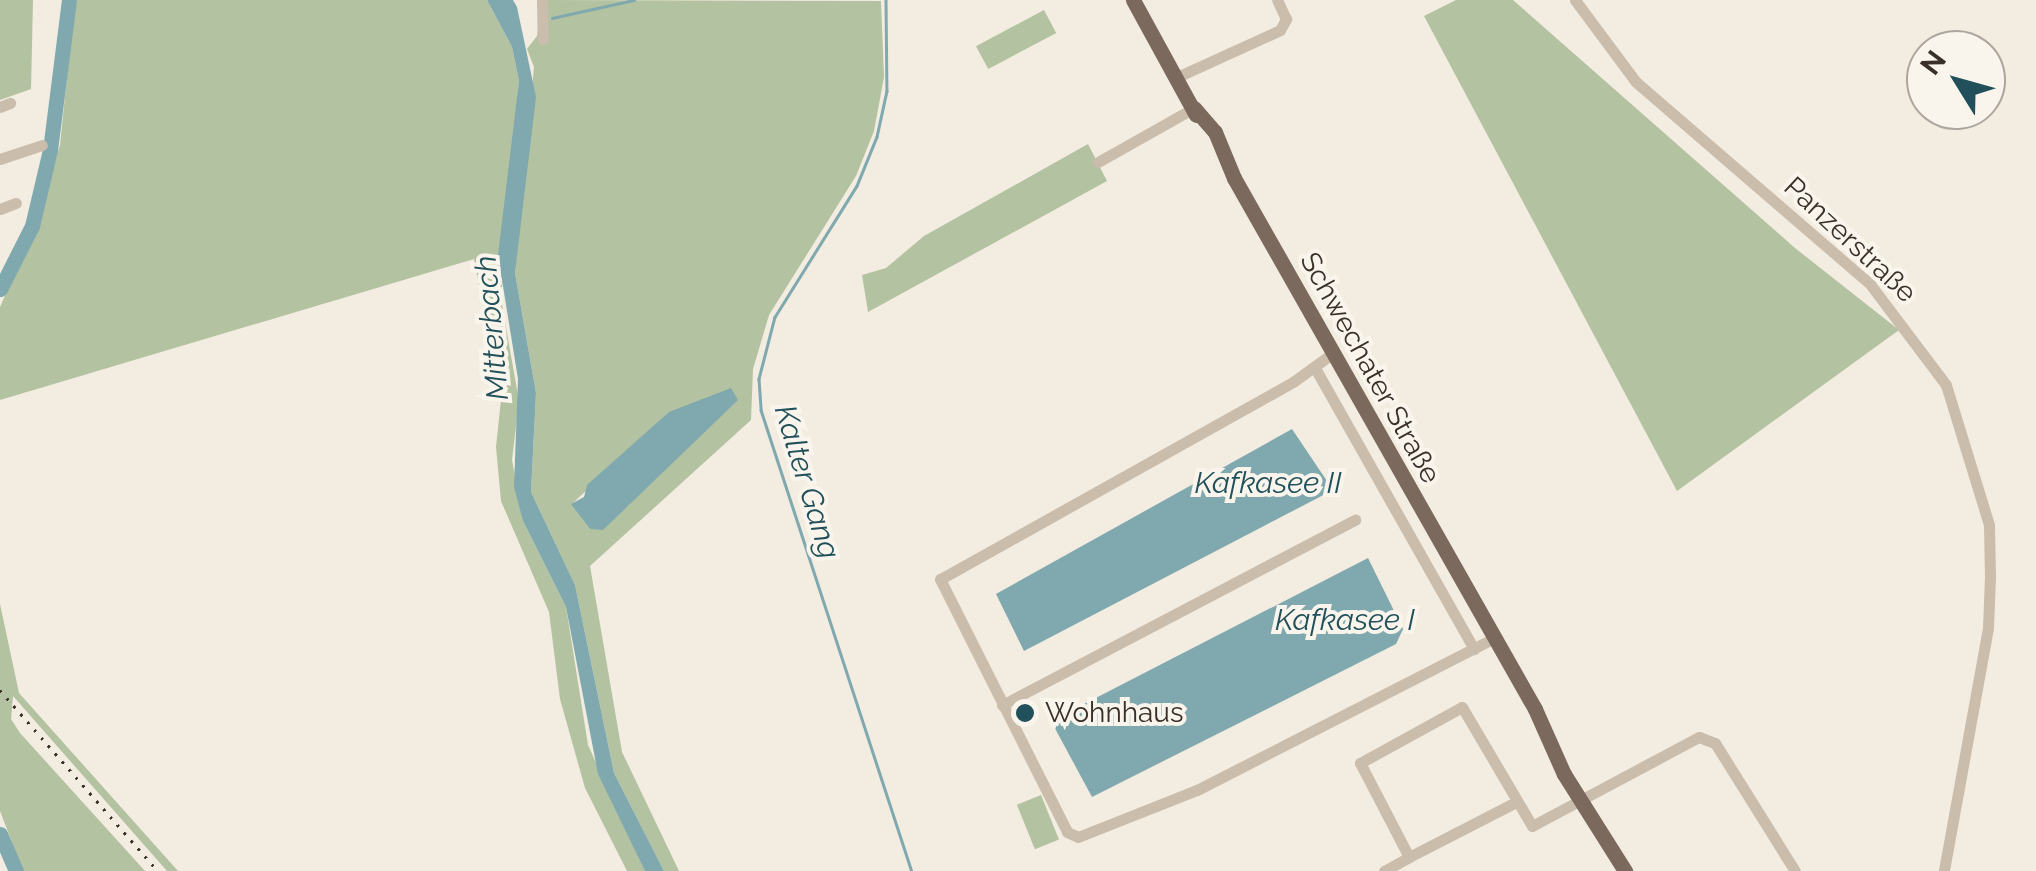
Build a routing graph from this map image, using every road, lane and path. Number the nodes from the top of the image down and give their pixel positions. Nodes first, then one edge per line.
1 (542, 0) edge
2 (1133, 0) edge
3 (1277, 0) edge
4 (1574, 0) edge
5 (543, 39) dead end
6 (1177, 77) junction
7 (1194, 108) junction
8 (42, 145) dead end
9 (0, 159) edge
10 (1098, 162) dead end
11 (16, 203) dead end
12 (0, 209) edge
13 (1332, 353) junction
14 (1315, 368) junction
15 (1354, 520) dead end
16 (1494, 638) junction
17 (1474, 649) junction
18 (1002, 704) junction
19 (1584, 798) junction
20 (1516, 802) junction
21 (1409, 857) junction
22 (1384, 871) edge
23 (1624, 871) edge
24 (1795, 871) edge
25 (1944, 871) edge

1 - 5 street
2 - 6 main road, Schwechater Straße
3 - 6 street
4 - 25 street, Panzerstraße
6 - 7 main road, Schwechater Straße
7 - 10 street
7 - 13 main road, Schwechater Straße
8 - 9 street
11 - 12 street
13 - 14 street
13 - 16 main road, Schwechater Straße
14 - 17 street
14 - 18 street
15 - 18 street
16 - 17 street
16 - 19 main road, Schwechater Straße
17 - 18 street
19 - 20 street
19 - 23 main road, Schwechater Straße
19 - 24 street
20 - 21 street
20 - 21 street
21 - 22 street

